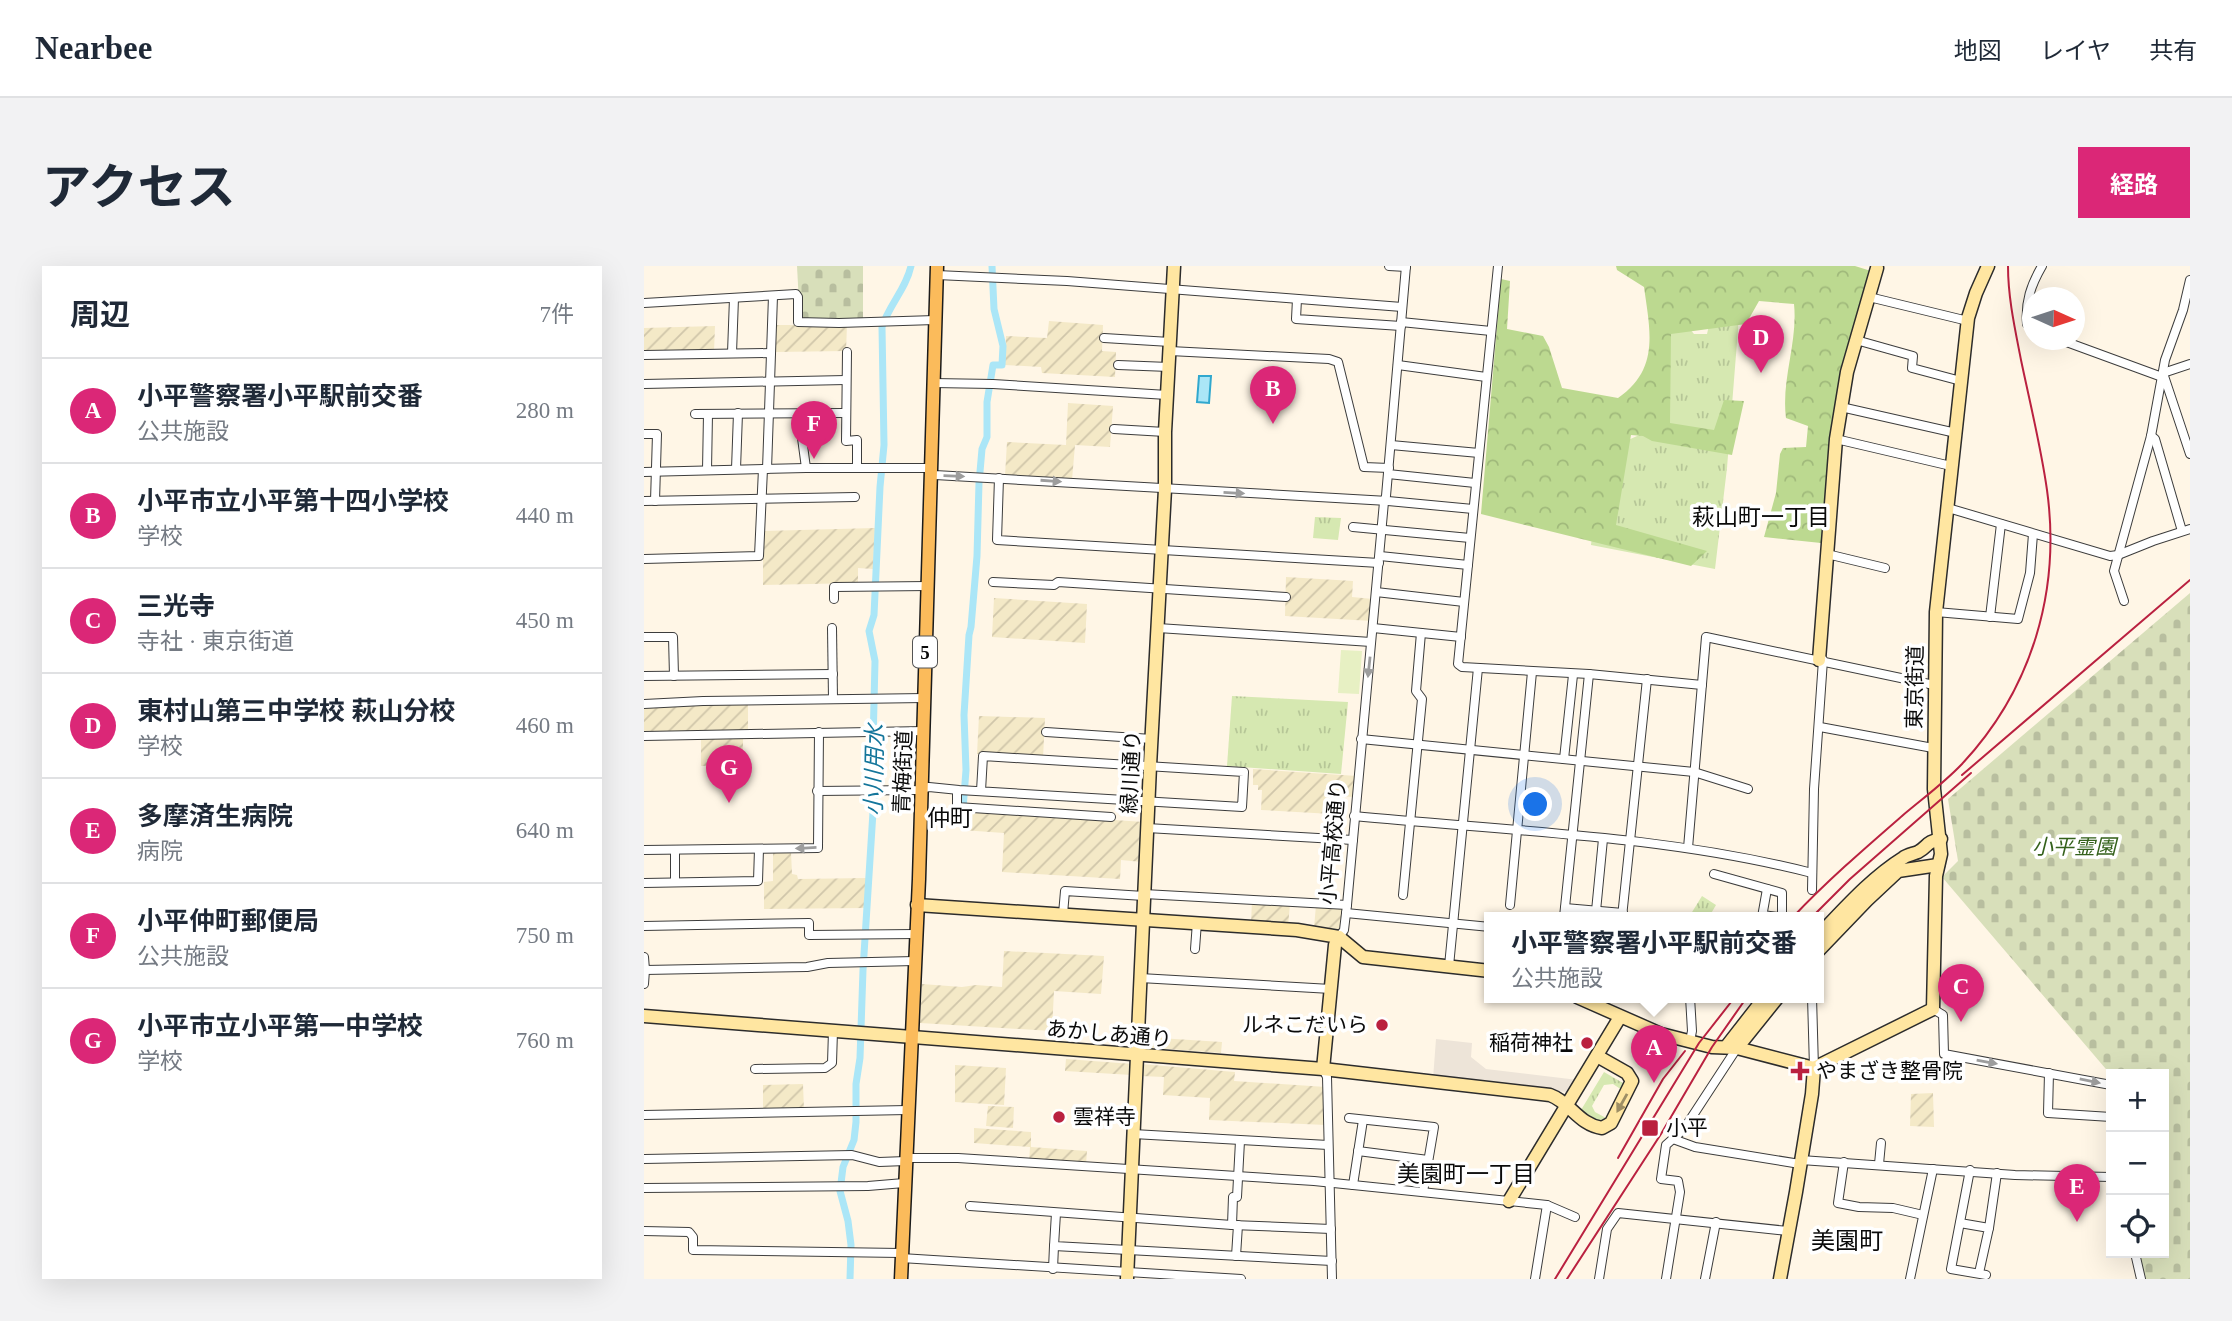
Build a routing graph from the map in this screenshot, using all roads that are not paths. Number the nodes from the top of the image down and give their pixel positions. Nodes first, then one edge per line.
1 (1174, 266) edge
2 (1389, 266) edge
3 (1498, 266) edge
4 (1988, 266) edge
5 (2042, 266) edge
6 (1406, 267) edge
7 (1874, 267) edge
8 (937, 270) edge
9 (2190, 280) edge
10 (2030, 287) edge
11 (1172, 290) junction
12 (773, 296) junction
13 (734, 298) junction
14 (1868, 298) junction
15 (1297, 299) junction
16 (644, 303) edge
17 (1402, 307) junction
18 (935, 320) junction
19 (1968, 321) junction
20 (1401, 324) junction
21 (1491, 331) junction
22 (1104, 338) dead end
23 (1856, 341) junction
24 (1170, 346) junction
25 (2085, 348) edge
26 (847, 352) dead end
27 (732, 353) junction
28 (771, 353) junction
29 (644, 355) edge
30 (2190, 364) edge
31 (1118, 365) dead end
32 (1398, 365) junction
33 (1169, 367) junction
34 (2163, 375) junction
35 (1486, 377) junction
36 (846, 380) junction
37 (1961, 381) junction
38 (770, 383) junction
39 (933, 383) junction
40 (644, 384) edge
41 (1167, 395) junction
42 (1841, 407) junction
43 (738, 413) junction
44 (769, 413) junction
45 (803, 413) junction
46 (846, 413) junction
47 (695, 414) dead end
48 (709, 414) junction
49 (1114, 429) dead end
50 (1165, 432) junction
51 (1955, 433) junction
52 (644, 434) edge
53 (2151, 436) junction
54 (1836, 439) junction
55 (1391, 445) junction
56 (1479, 453) junction
57 (2190, 454) edge
58 (1951, 466) junction
59 (857, 467) junction
60 (806, 468) junction
61 (736, 469) junction
62 (765, 469) junction
63 (707, 470) junction
64 (1389, 471) junction
65 (644, 472) edge
66 (656, 472) junction
67 (931, 472) junction
68 (999, 478) junction
69 (1475, 483) junction
70 (1165, 489) junction
71 (855, 497) dead end
72 (761, 498) junction
73 (655, 500) junction
74 (644, 501) edge
75 (1384, 502) junction
76 (1948, 508) junction
77 (1473, 509) junction
78 (2001, 524) junction
79 (1353, 527) dead end
80 (1381, 530) junction
81 (2186, 530) edge
82 (2034, 534) junction
83 (1470, 538) junction
84 (1162, 551) junction
85 (1827, 554) junction
86 (2118, 555) junction
87 (644, 559) edge
88 (1380, 559) junction
89 (1468, 565) junction
90 (1885, 568) dead end
91 (993, 582) dead end
92 (928, 586) junction
93 (1160, 589) junction
94 (1376, 592) junction
95 (1286, 597) dead end
96 (834, 600) dead end
97 (2124, 601) dead end
98 (1464, 602) junction
99 (1936, 612) junction
100 (1990, 617) junction
101 (832, 628) dead end
102 (1158, 628) junction
103 (1373, 628) junction
104 (1421, 633) junction
105 (644, 637) edge
106 (1461, 637) junction
107 (1371, 642) junction
108 (1821, 660) junction
109 (1478, 667) junction
110 (1532, 672) junction
111 (833, 674) junction
112 (1589, 674) junction
113 (1573, 675) junction
114 (644, 676) edge
115 (674, 676) junction
116 (1647, 679) junction
117 (1702, 685) junction
118 (1934, 685) junction
119 (925, 698) junction
120 (833, 699) junction
121 (644, 704) edge
122 (1820, 727) junction
123 (924, 731) junction
124 (819, 732) junction
125 (1046, 732) dead end
126 (644, 736) edge
127 (1152, 739) junction
128 (1362, 739) junction
129 (1417, 745) junction
130 (1933, 748) junction
131 (1470, 750) junction
132 (1524, 755) junction
133 (1564, 759) junction
134 (1580, 761) junction
135 (1150, 766) junction
136 (1639, 766) junction
137 (1694, 772) junction
138 (922, 789) junction
139 (1748, 789) dead end
140 (962, 790) junction
141 (817, 791) junction
142 (981, 791) junction
143 (1149, 801) junction
144 (1111, 817) dead end
145 (1354, 817) junction
146 (1410, 822) junction
147 (1464, 826) junction
148 (1147, 828) junction
149 (1516, 831) junction
150 (1572, 836) junction
151 (1603, 839) junction
152 (1941, 839) junction
153 (1353, 840) junction
154 (1631, 842) junction
155 (1688, 848) junction
156 (759, 849) junction
157 (644, 850) edge
158 (675, 850) junction
159 (1938, 865) junction
160 (1812, 873) junction
161 (1714, 874) dead end
162 (675, 882) junction
163 (644, 883) edge
164 (1767, 889) junction
165 (1812, 890) dead end
166 (1144, 895) junction
167 (1403, 895) dead end
168 (917, 905) junction
169 (1510, 905) dead end
170 (1346, 909) junction
171 (1596, 911) junction
172 (1565, 912) edge
173 (1603, 912) edge
174 (1623, 912) edge
175 (1763, 912) edge
176 (1780, 912) edge
177 (1063, 914) junction
178 (1143, 920) junction
179 (1197, 922) junction
180 (1453, 924) junction
181 (644, 926) edge
182 (1484, 927) edge
183 (1824, 930) edge
184 (916, 934) junction
185 (1339, 937) junction
186 (1824, 945) edge
187 (1195, 949) dead end
188 (644, 957) edge
189 (915, 961) junction
190 (1449, 967) junction
191 (645, 970) edge
192 (1484, 970) edge
193 (1140, 978) junction
194 (644, 984) edge
195 (1331, 989) junction
196 (1601, 1003) edge
197 (1690, 1003) edge
198 (1761, 1003) edge
199 (1773, 1003) edge
200 (1812, 1003) edge
201 (1938, 1012) junction
202 (1622, 1015) junction
203 (644, 1017) edge
204 (833, 1031) junction
205 (911, 1037) junction
206 (1690, 1041) junction
207 (1732, 1048) junction
208 (1136, 1055) junction
209 (1597, 1056) junction
210 (1814, 1068) junction
211 (755, 1069) dead end
212 (1323, 1069) junction
213 (2049, 1073) junction
214 (2106, 1084) edge
215 (1568, 1105) junction
216 (908, 1110) junction
217 (644, 1115) edge
218 (2106, 1117) edge
219 (1349, 1118) dead end
220 (1363, 1120) junction
221 (1133, 1134) junction
222 (1673, 1139) junction
223 (1240, 1141) junction
224 (1881, 1143) dead end
225 (1328, 1145) junction
226 (1358, 1152) junction
227 (644, 1159) edge
228 (905, 1160) junction
229 (1428, 1160) junction
230 (1801, 1162) junction
231 (1844, 1162) junction
232 (1879, 1164) junction
233 (1933, 1169) junction
234 (1131, 1170) junction
235 (1970, 1170) junction
236 (1997, 1173) junction
237 (1238, 1176) junction
238 (2106, 1177) edge
239 (1329, 1183) junction
240 (904, 1184) junction
241 (1353, 1185) junction
242 (644, 1188) edge
243 (1423, 1192) junction
244 (1509, 1200) junction
245 (1548, 1205) junction
246 (970, 1206) dead end
247 (1056, 1213) junction
248 (1923, 1215) junction
249 (1575, 1217) dead end
250 (1129, 1218) junction
251 (1675, 1218) junction
252 (1716, 1222) junction
253 (1960, 1223) junction
254 (1235, 1225) junction
255 (1989, 1228) junction
256 (1331, 1229) junction
257 (644, 1231) edge
258 (1788, 1231) junction
259 (1054, 1246) junction
260 (1128, 1250) junction
261 (901, 1255) junction
262 (1236, 1256) junction
263 (2136, 1258) edge
264 (1332, 1261) junction
265 (1053, 1269) junction
266 (1127, 1276) edge
267 (901, 1279) edge
268 (1237, 1279) edge
269 (1332, 1279) edge
270 (1535, 1279) edge
271 (1599, 1279) edge
272 (1666, 1279) edge
273 (1705, 1279) edge
274 (1780, 1279) edge
275 (1910, 1279) edge
276 (2141, 1279) edge

1 - 11 street, 緑川通り
2 - 6 street
3 - 21 street
4 - 19 street, 東京街道
5 - 10 street
6 - 17 street, 小平高校通り
7 - 14 street
8 - 11 street
8 - 18 main road, 青梅街道 / 5
9 - 34 street
11 - 15 street
11 - 24 street, 緑川通り
12 - 13 street
12 - 18 street
12 - 28 street
13 - 16 street
13 - 27 street
14 - 19 street
14 - 23 street
15 - 17 street
15 - 20 street
17 - 20 street, 小平高校通り
18 - 39 main road, 青梅街道 / 5
19 - 37 street, 東京街道
20 - 21 street
20 - 32 street, 小平高校通り
21 - 35 street
22 - 24 street
23 - 37 street
23 - 42 street
24 - 33 street, 緑川通り
24 - 64 street
25 - 34 street
26 - 36 street
27 - 28 street
27 - 29 street
28 - 38 street
30 - 34 street
31 - 33 street
32 - 35 street
32 - 55 street, 小平高校通り
33 - 41 street, 緑川通り
34 - 53 street
34 - 57 street
35 - 56 street
36 - 38 street
36 - 46 street
37 - 51 street, 東京街道
38 - 40 street
38 - 44 street
39 - 41 street
39 - 67 main road, 青梅街道 / 5
41 - 50 street, 緑川通り
42 - 51 street
42 - 54 street
43 - 44 street
43 - 48 street
43 - 61 street
44 - 45 street
44 - 62 street
45 - 46 street
45 - 60 street
46 - 59 street
47 - 48 street
48 - 63 street
49 - 50 street
50 - 70 street, 緑川通り
51 - 58 street, 東京街道
52 - 66 street
53 - 81 street
53 - 86 street
54 - 58 street
54 - 85 street
55 - 56 street
55 - 64 street, 小平高校通り
56 - 69 street
58 - 76 street, 東京街道
59 - 60 street
59 - 67 street
60 - 62 street
61 - 62 street
61 - 63 street
62 - 72 street
63 - 66 street
64 - 69 street
64 - 75 street, 小平高校通り
65 - 66 street
66 - 73 street
67 -> 68 street
67 - 92 main road, 青梅街道 / 5
68 -> 70 street
68 - 84 street
69 - 77 street
70 -> 75 street
70 - 84 street, 緑川通り
71 - 72 street
72 - 73 street
72 - 87 street
73 - 74 street
75 - 77 street
75 - 80 street, 小平高校通り
76 - 78 street
76 - 99 street, 東京街道
77 - 83 street
78 - 82 street
78 - 100 street
79 - 80 street
80 - 83 street
80 - 88 street, 小平高校通り
81 - 86 street
82 - 86 street
82 - 100 street
83 - 89 street
84 - 88 street
84 - 93 street, 緑川通り
85 - 90 street
85 - 108 street
86 - 97 street
88 - 89 street
88 - 94 street, 小平高校通り
89 - 98 street
91 - 93 street
92 - 96 street
92 - 119 main road, 青梅街道 / 5
93 - 95 street
93 - 102 street, 緑川通り
94 - 98 street
94 - 103 street, 小平高校通り
98 - 106 street
99 - 100 street
99 - 118 street, 東京街道
101 - 111 street
102 - 107 street
102 - 127 street, 緑川通り
103 - 104 street
103 - 107 street, 小平高校通り
104 - 106 street
104 - 129 street
105 - 115 street
106 - 109 street
107 -> 128 street, 小平高校通り
108 - 117 street
108 - 118 street
108 - 122 street
109 - 110 street
109 - 131 street
110 - 113 street
110 - 132 street
111 - 115 street
111 - 120 street
112 - 113 street
112 - 116 street
112 - 134 street
113 - 133 street
114 - 115 street
116 - 117 street
116 - 136 street
117 - 137 street
118 - 130 street, 東京街道
119 - 120 street
119 - 123 main road, 青梅街道 / 5
120 - 121 street
122 - 130 street
122 - 160 street
123 - 124 street
123 - 138 main road, 青梅街道 / 5
124 - 126 street
124 - 141 street
125 - 127 street
127 - 135 street, 緑川通り
128 - 129 street
128 - 145 street, 小平高校通り
129 - 131 street
129 - 146 street
130 - 152 street, 東京街道
131 - 132 street
131 - 147 street
132 - 133 street
132 - 149 street
133 - 134 street
134 - 136 street
134 - 150 street
135 - 142 street
135 - 143 street, 緑川通り
135 - 143 street
136 - 137 street
136 - 154 street
137 - 139 street
137 - 155 street
138 - 140 street
138 - 141 street
138 - 168 main road, 青梅街道 / 5
140 - 142 street
140 - 144 street
141 -> 156 street
142 - 143 street
143 - 148 street, 緑川通り
145 - 146 street
145 - 153 street, 小平高校通り
146 - 147 street
146 - 167 street
147 - 149 street
147 - 180 street
148 - 153 street
148 - 166 street, 緑川通り
149 - 150 street
149 - 169 street
150 - 151 street
150 - 172 street
151 - 154 street
151 - 171 street
152 - 159 street, 東京街道
152 - 183 street
153 - 170 street, 小平高校通り
154 - 155 street
154 - 174 street
155 - 160 street
156 - 158 street
156 - 162 street
157 - 158 street
158 - 162 street
159 - 186 street
159 - 201 street, 東京街道
160 - 165 street
161 - 164 street
162 - 163 street
164 - 175 street
164 - 176 street
166 - 170 street
166 - 177 street
166 - 178 street, 緑川通り
168 - 177 street
168 - 184 main road, 青梅街道 / 5
170 - 180 street
170 - 185 street, 小平高校通り
171 - 172 street
171 - 173 street
177 - 178 street
178 - 179 street
178 - 193 street, 緑川通り
179 - 185 street
179 - 187 street
180 - 182 street
180 - 190 street
181 - 184 street
184 - 189 main road, 青梅街道 / 5
185 - 190 street
185 - 195 street, 小平高校通り
188 - 191 street
189 - 191 street
189 - 205 main road, 青梅街道 / 5
190 - 192 street
191 - 194 street
193 - 195 street
193 - 208 street, 緑川通り
195 - 212 street, 小平高校通り
196 - 202 street
197 - 206 street
198 - 207 street
199 - 207 street
200 - 210 street
201 - 210 street
201 -> 213 street
202 - 206 street
202 - 209 street
203 - 204 street, あかしあ通り
204 - 205 street, あかしあ通り
204 - 211 street
205 - 208 street, あかしあ通り
205 - 216 main road, 青梅街道 / 5
206 - 207 street
207 - 210 street
207 - 222 street
208 - 212 street, あかしあ通り
208 - 221 street, 緑川通り
209 - 215 street
209 -> 215 street, あかしあ通り
210 - 230 street
212 - 215 street, あかしあ通り
212 - 225 street, 小平高校通り
213 -> 214 street
213 - 218 street
215 - 244 street
216 - 217 street
216 - 228 main road, 青梅街道 / 5
219 - 220 street
220 - 226 street
220 - 229 street
221 - 223 street
221 - 234 street, 緑川通り
222 - 230 street
222 - 251 street
223 - 225 street
223 - 237 street
224 - 232 street
225 - 239 street, 小平高校通り
226 - 229 street
226 - 241 street
227 - 228 street
228 - 234 street
228 - 240 main road, 青梅街道 / 5
229 - 243 street
230 - 231 street
230 - 258 street
231 - 232 street
231 - 248 street
232 - 233 street
233 - 235 street
233 - 248 street
234 - 237 street
234 - 250 street, 緑川通り
235 - 236 street
235 - 253 street
236 - 238 street
236 - 255 street
237 - 239 street
237 - 254 street
239 - 241 street
239 - 256 street, 小平高校通り
240 - 242 street
240 - 261 main road, 青梅街道 / 5
241 - 243 street
243 - 244 street
244 - 245 street
245 - 249 street
245 - 270 street
246 - 247 street
247 - 250 street
247 - 259 street
248 - 275 street
250 - 254 street
250 - 260 street, 緑川通り
251 - 252 street
251 - 271 street
251 - 272 street
252 - 258 street
252 - 273 street
253 - 255 street
253 - 255 street
254 - 256 street
254 - 262 street
256 - 264 street, 小平高校通り
257 - 261 street
258 - 274 street
259 - 260 street
259 - 265 street
260 - 262 street
260 - 266 street, 緑川通り
261 - 265 street
261 - 267 main road, 青梅街道 / 5
262 - 264 street
263 - 276 street
264 - 269 street, 小平高校通り
265 - 266 street
266 - 268 street

